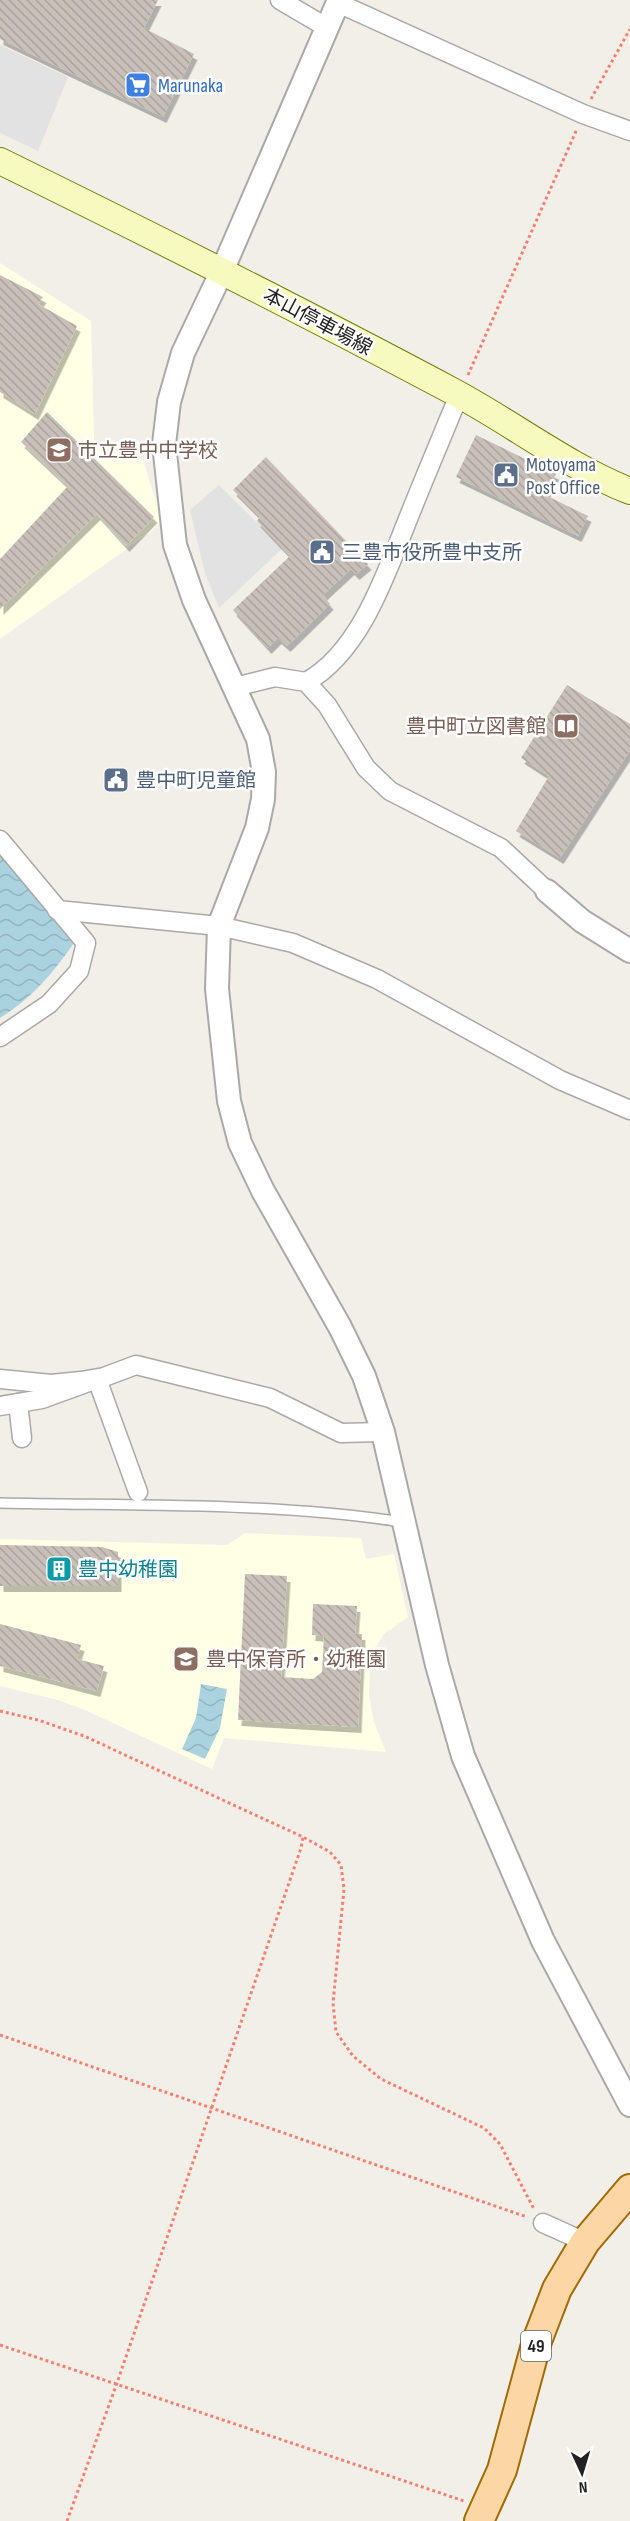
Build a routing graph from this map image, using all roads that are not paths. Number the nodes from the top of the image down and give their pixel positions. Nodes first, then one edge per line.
1 (280, 0) edge
2 (338, 1) edge
3 (326, 27) junction
4 (630, 131) edge
5 (0, 160) edge
6 (222, 271) junction
7 (459, 395) junction
8 (630, 492) edge
9 (306, 682) junction
10 (235, 687) junction
11 (0, 840) edge
12 (548, 891) joint
13 (57, 910) junction
14 (219, 926) junction
15 (630, 951) edge
16 (0, 1037) edge
17 (630, 1110) edge
18 (97, 1378) junction
19 (0, 1379) edge
20 (9, 1404) edge
21 (383, 1432) junction
22 (22, 1438) dead end
23 (138, 1492) dead end
24 (0, 1503) edge
25 (405, 1522) junction
26 (630, 2105) edge
27 (630, 2189) edge
28 (541, 2222) road end
29 (573, 2236) junction
30 (482, 2515) edge

1 - 3 street
2 - 3 street
2 - 4 street
3 - 6 street
5 - 6 main road, 本山停車場線
6 - 7 main road, 本山停車場線
6 - 10 street
7 - 8 main road, 本山停車場線
7 - 9 street
9 - 10 street
9 - 12 street
10 - 14 street
11 - 13 street
12 - 15 street
13 - 14 street
13 - 16 street
14 - 17 street
14 - 21 street
18 - 19 street
18 - 20 street
18 - 21 street
18 - 23 street
20 - 22 street
21 - 25 street
24 - 25 lane
25 - 26 street
27 - 29 main road, 49
28 - 29 street
29 - 30 main road, 49

